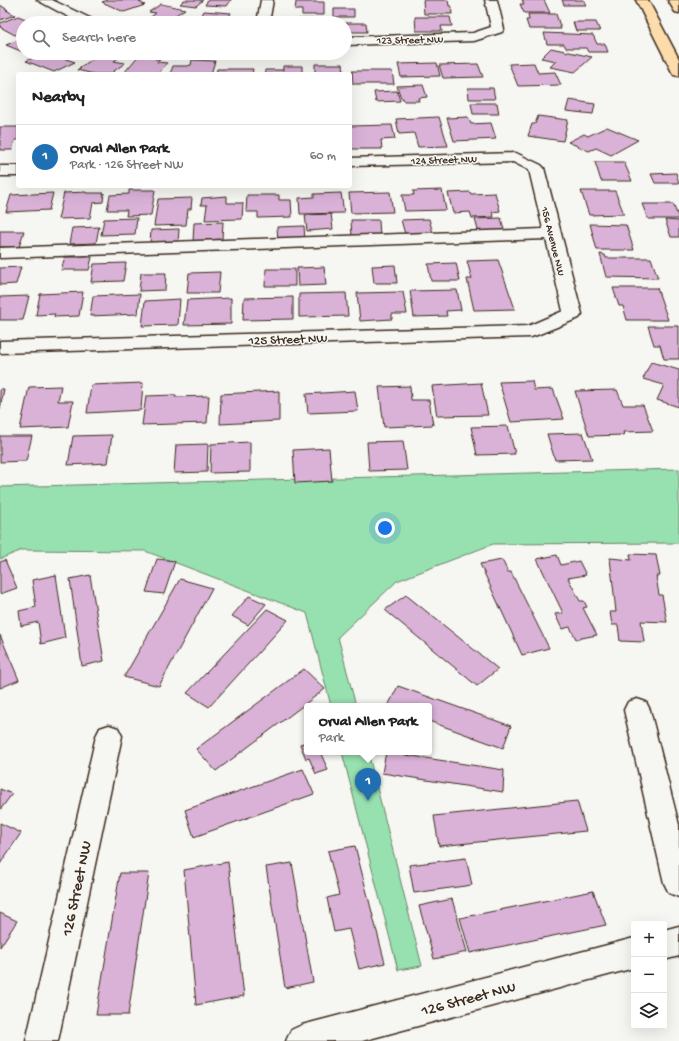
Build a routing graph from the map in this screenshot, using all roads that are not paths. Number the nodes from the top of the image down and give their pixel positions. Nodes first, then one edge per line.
1 (43, 0) edge
2 (267, 0) edge
3 (491, 0) edge
4 (642, 0) edge
5 (674, 0) edge
6 (679, 9) edge
7 (76, 16) edge
8 (264, 16) edge
9 (352, 40) edge
10 (679, 72) edge
11 (352, 162) edge
12 (536, 168) joint
13 (0, 171) edge
14 (16, 171) edge
15 (552, 234) junction
16 (0, 254) edge
17 (573, 314) joint
18 (0, 347) edge
19 (637, 710) dead end
20 (109, 736) dead end
21 (679, 883) edge
22 (679, 941) edge
23 (667, 944) edge
24 (631, 954) edge
25 (42, 1041) edge
26 (302, 1041) edge

1 - 7 street
2 - 8 street
3 - 9 street, 123 Street NW
4 - 10 main road
5 - 6 main road
11 - 12 street, 124 Street NW
12 - 15 street, 156 Avenue NW
13 - 14 street
15 - 16 street
15 - 17 street, 156 Avenue NW
17 - 18 street, 125 Street NW
19 - 21 street
20 - 25 street, 126 Street NW
22 - 23 street
24 - 26 street, 126 Street NW

